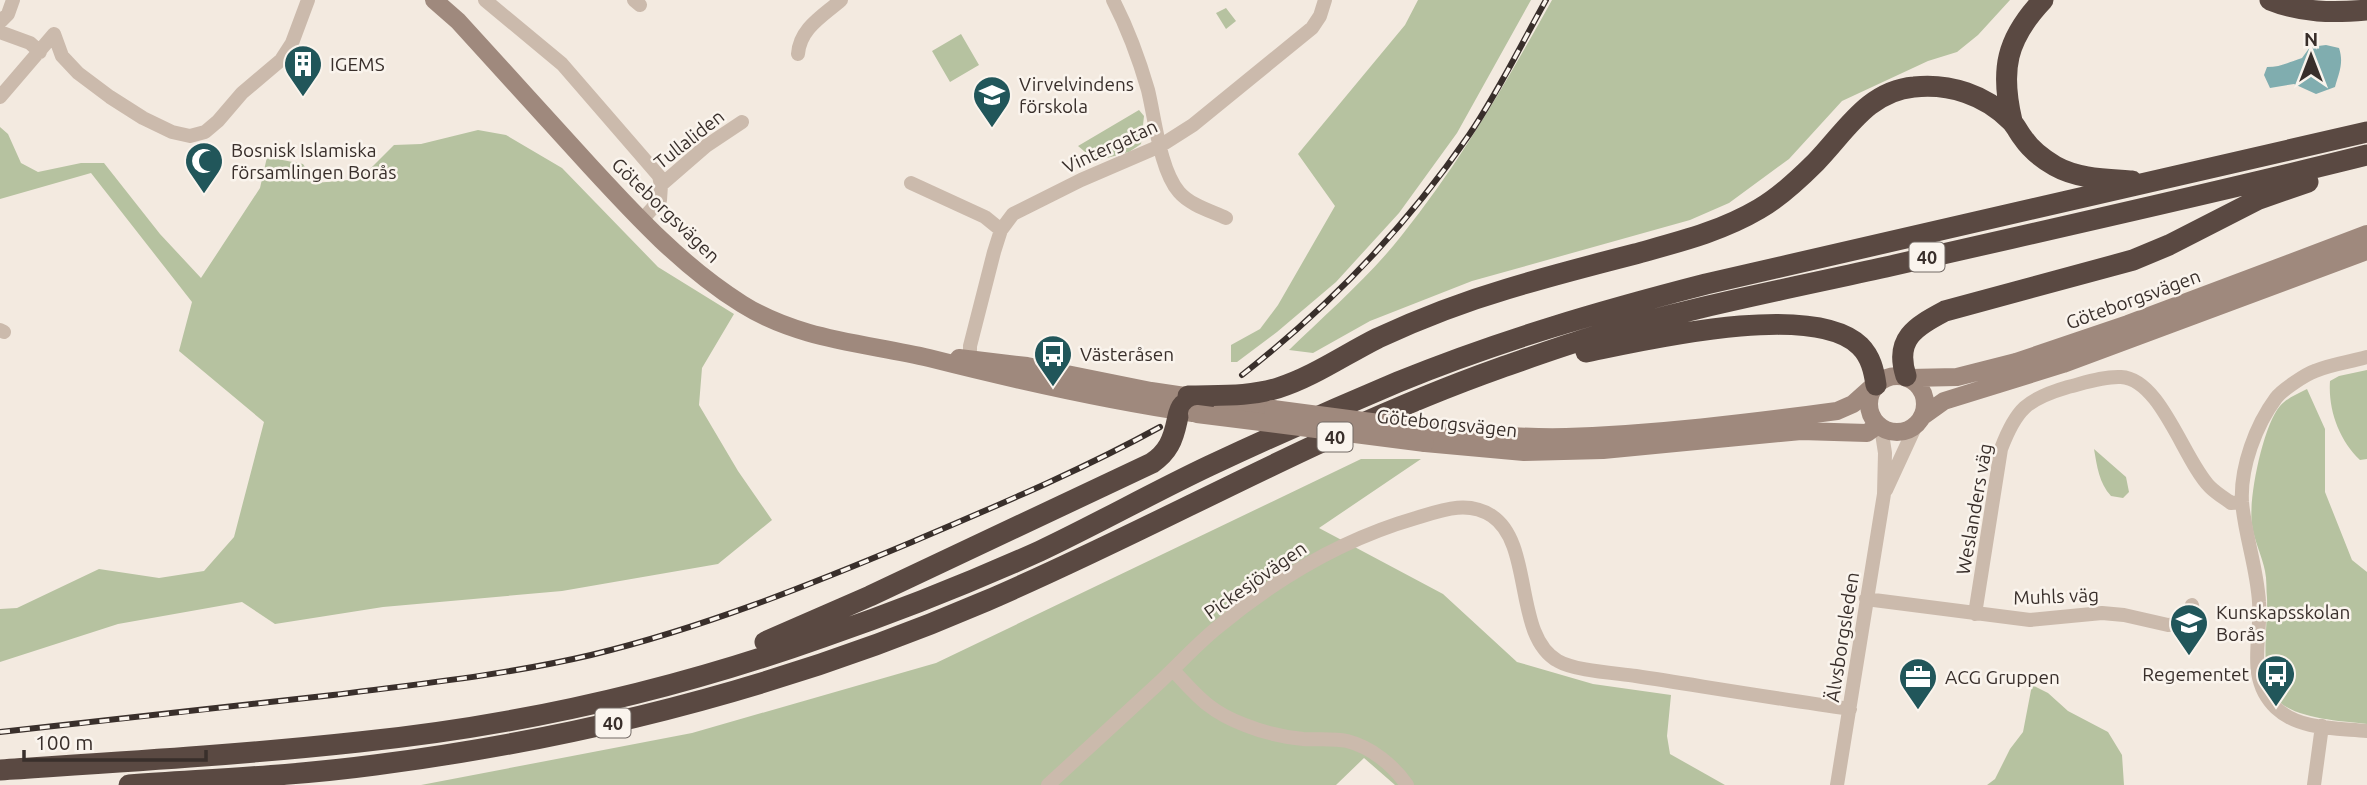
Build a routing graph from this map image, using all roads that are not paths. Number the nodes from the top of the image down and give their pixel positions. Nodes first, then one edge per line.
1 (13, 0) edge
2 (308, 0) edge
3 (434, 0) edge
4 (485, 0) edge
5 (841, 0) edge
6 (1113, 0) edge
7 (1325, 0) edge
8 (2043, 0) edge
9 (2270, 0) edge
10 (2367, 10) edge
11 (0, 22) edge
12 (0, 32) edge
13 (40, 52) junction
14 (798, 54) dead end
15 (0, 97) edge
16 (2012, 121) junction
17 (742, 122) dead end
18 (2367, 132) edge
19 (1160, 146) junction
20 (2367, 155) edge
21 (2367, 161) edge
22 (911, 183) dead end
23 (2152, 183) junction
24 (661, 185) junction
25 (1226, 218) dead end
26 (641, 221) junction
27 (1002, 230) junction
28 (2367, 234) edge
29 (2367, 251) edge
30 (2367, 357) edge
31 (926, 358) junction
32 (970, 358) junction
33 (1491, 371) junction
34 (1907, 377) junction
35 (1874, 386) junction
36 (1195, 405) junction
37 (1920, 420) junction
38 (1800, 423) junction
39 (1880, 426) junction
40 (1428, 437) junction
41 (1884, 494) junction
42 (2242, 502) junction
43 (1866, 599) junction
44 (2192, 605) dead end
45 (1975, 614) junction
46 (1172, 670) junction
47 (601, 701) junction
48 (1850, 709) junction
49 (2322, 726) junction
50 (2367, 731) edge
51 (0, 770) edge
52 (129, 785) edge
53 (1048, 785) edge
54 (1407, 785) edge
55 (1838, 785) edge
56 (2314, 785) edge

1 - 11 street
2 - 13 street
3 - 26 main road, Göteborgsvägen
4 - 24 street
5 - 14 street
6 - 19 street
7 - 19 street, Vintergatan
8 - 16 highway
9 - 10 highway
12 - 13 street
13 - 15 street
16 - 23 highway
16 - 36 highway
17 - 24 street, Tullaliden
18 - 23 highway, 40
19 - 25 street
19 - 27 street, Vintergatan
20 - 33 highway, 40
21 - 34 highway
22 - 27 street
23 - 47 highway, 40
24 - 26 street, Tullaliden
26 - 31 main road, Göteborgsvägen
27 - 32 street, Vintergatan
28 - 34 main road, Göteborgsvägen
29 - 37 main road, Göteborgsvägen
30 - 42 street
31 - 32 main road, Göteborgsvägen
31 - 36 main road, Göteborgsvägen
32 - 36 main road, Göteborgsvägen
33 - 35 highway
33 - 52 highway, 40
34 - 35 main road, Göteborgsvägen
34 - 37 main road
35 - 38 main road, Göteborgsvägen
35 - 39 main road
36 - 40 main road, Göteborgsvägen, bridge
36 - 40 main road, Göteborgsvägen, bridge
36 - 47 highway
37 - 39 main road, Göteborgsvägen
37 - 41 street, Älvsborgsleden
38 - 39 main road, Göteborgsvägen
38 - 40 main road, Göteborgsvägen
39 - 41 street, Älvsborgsleden
41 - 43 street, Älvsborgsleden
42 - 45 street, Weslanders väg
42 - 49 street
43 - 45 street, Muhls väg
43 - 48 street, Älvsborgsleden
44 - 45 street, Muhls väg
46 - 48 street, Pickesjövägen
46 - 53 street, Pickesjövägen
46 - 54 street
47 - 51 highway, 40
48 - 55 street, Älvsborgsleden
49 - 50 street
49 - 56 street

